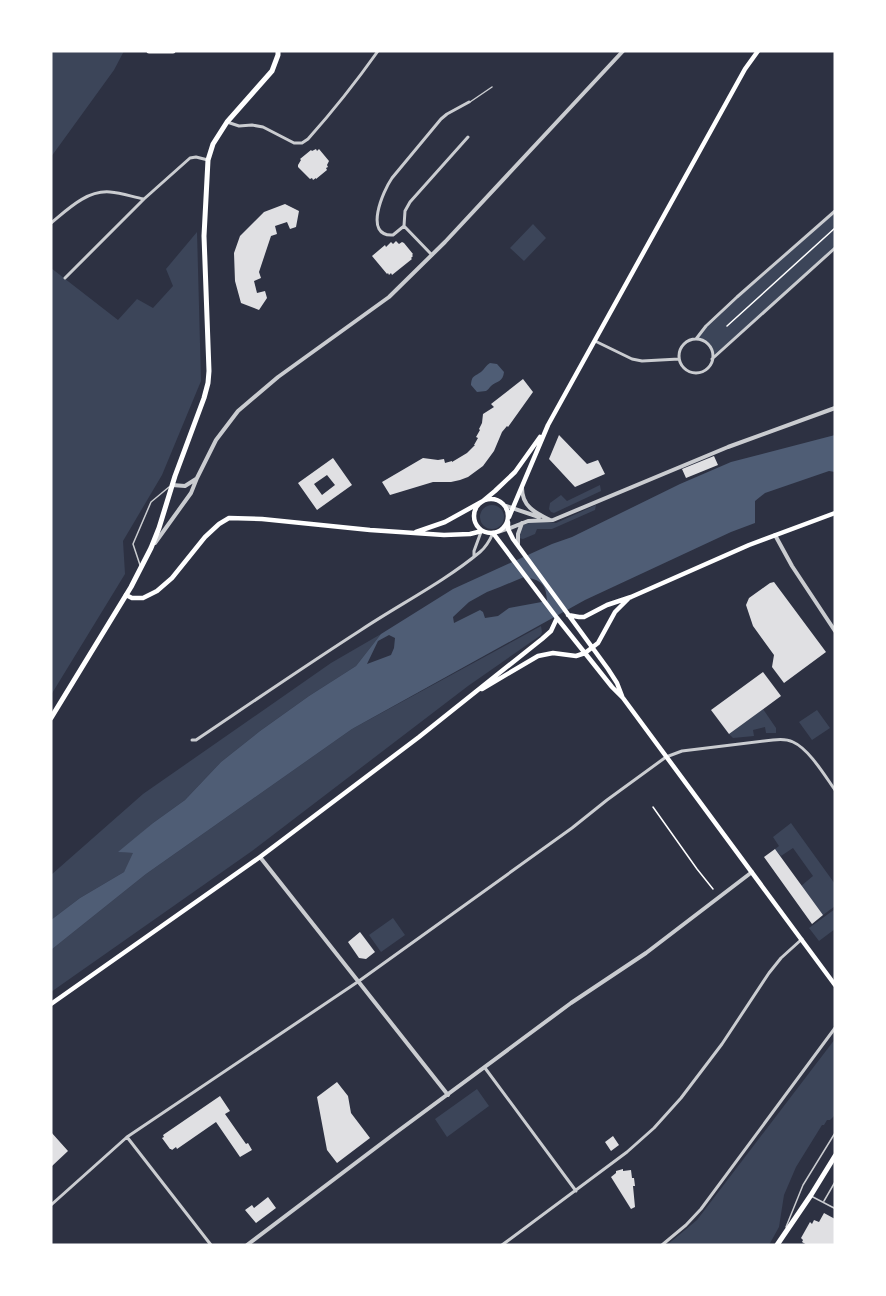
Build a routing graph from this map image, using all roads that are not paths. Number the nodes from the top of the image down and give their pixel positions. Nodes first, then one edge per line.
1 (149, 51) edge
2 (173, 51) edge
3 (278, 51) edge
4 (378, 51) edge
5 (623, 51) edge
6 (758, 51) edge
7 (492, 87) dead end
8 (469, 102) joint
9 (227, 122) junction
10 (468, 137) dead end
11 (208, 160) junction
12 (144, 199) junction
13 (835, 211) edge
14 (51, 223) edge
15 (405, 226) junction
16 (835, 248) edge
17 (432, 255) junction
18 (65, 278) dead end
19 (696, 339) junction
20 (595, 340) junction
21 (679, 359) junction
22 (712, 359) junction
23 (835, 408) edge
24 (548, 425) junction
25 (197, 478) junction
26 (172, 485) junction
27 (522, 485) junction
28 (483, 501) junction
29 (506, 506) junction
30 (512, 508) junction
31 (835, 513) edge
32 (508, 520) junction
33 (551, 521) junction
34 (522, 523) junction
35 (508, 529) junction
36 (482, 531) junction
37 (415, 532) junction
38 (496, 532) junction
39 (775, 535) junction
40 (518, 546) junction
41 (151, 548) junction
42 (474, 556) junction
43 (139, 572) junction
44 (126, 595) junction
45 (631, 597) junction
46 (567, 614) junction
47 (557, 618) junction
48 (835, 631) edge
49 (593, 648) junction
50 (585, 653) junction
51 (474, 693) junction
52 (623, 698) junction
53 (51, 718) edge
54 (192, 740) dead end
55 (666, 757) junction
56 (835, 790) edge
57 (260, 857) junction
58 (752, 872) junction
59 (802, 939) junction
60 (359, 981) junction
61 (835, 985) edge
62 (51, 1004) edge
63 (835, 1028) edge
64 (485, 1068) junction
65 (448, 1095) junction
66 (835, 1132) edge
67 (127, 1137) junction
68 (835, 1156) edge
69 (835, 1182) edge
70 (576, 1191) junction
71 (810, 1196) junction
72 (823, 1202) junction
73 (51, 1205) edge
74 (834, 1207) edge
75 (785, 1231) junction
76 (211, 1245) edge
77 (248, 1245) edge
78 (502, 1245) edge
79 (662, 1245) edge
80 (777, 1245) edge

1 - 2 main road
3 - 9 main road
4 - 9 street
5 - 17 street
6 - 20 main road
7 - 8 lane
8 - 15 street
9 - 11 main road
10 - 15 street
11 - 12 street
11 - 26 main road
12 - 14 street
12 - 18 street
13 - 19 street
15 - 17 street
16 - 22 street
17 - 25 street
19 - 21 street
19 - 22 street
20 - 21 street
20 - 24 main road
21 - 22 street
23 - 33 street
24 - 27 main road
24 - 28 main road
25 - 26 street
25 - 41 street
26 - 41 main road
26 - 43 lane
27 - 30 main road
27 - 33 street
28 - 29 main road
28 - 36 main road
28 - 37 main road
29 - 30 street
29 - 32 main road
30 - 32 main road
30 - 33 street
31 - 39 main road
32 - 35 main road
32 - 38 main road
33 - 34 street
34 - 35 street
34 - 40 street
35 - 38 street
35 - 40 main road
36 - 37 main road
36 - 38 main road
36 - 42 street
37 - 44 main road
38 - 42 street
38 - 47 main road
39 - 45 main road
39 - 48 street
40 - 46 main road
41 - 43 main road
42 - 54 street
43 - 44 main road
44 - 53 main road
45 - 46 main road
45 - 49 main road
46 - 49 main road
47 - 50 main road
47 - 51 main road
49 - 50 main road
49 - 52 main road
50 - 51 main road
50 - 52 main road
51 - 57 main road
52 - 55 main road
55 - 56 street
55 - 58 main road
55 - 60 street
57 - 60 street
57 - 62 main road
58 - 59 main road
58 - 64 street
59 - 61 main road
59 - 70 street
60 - 65 street
60 - 67 street
63 - 79 street
64 - 65 street
64 - 70 street
65 - 77 street
66 - 75 lane
67 - 73 street
67 - 76 street
68 - 71 main road
69 - 72 lane
70 - 78 street
71 - 72 lane
71 - 75 main road
72 - 74 lane
75 - 80 main road

